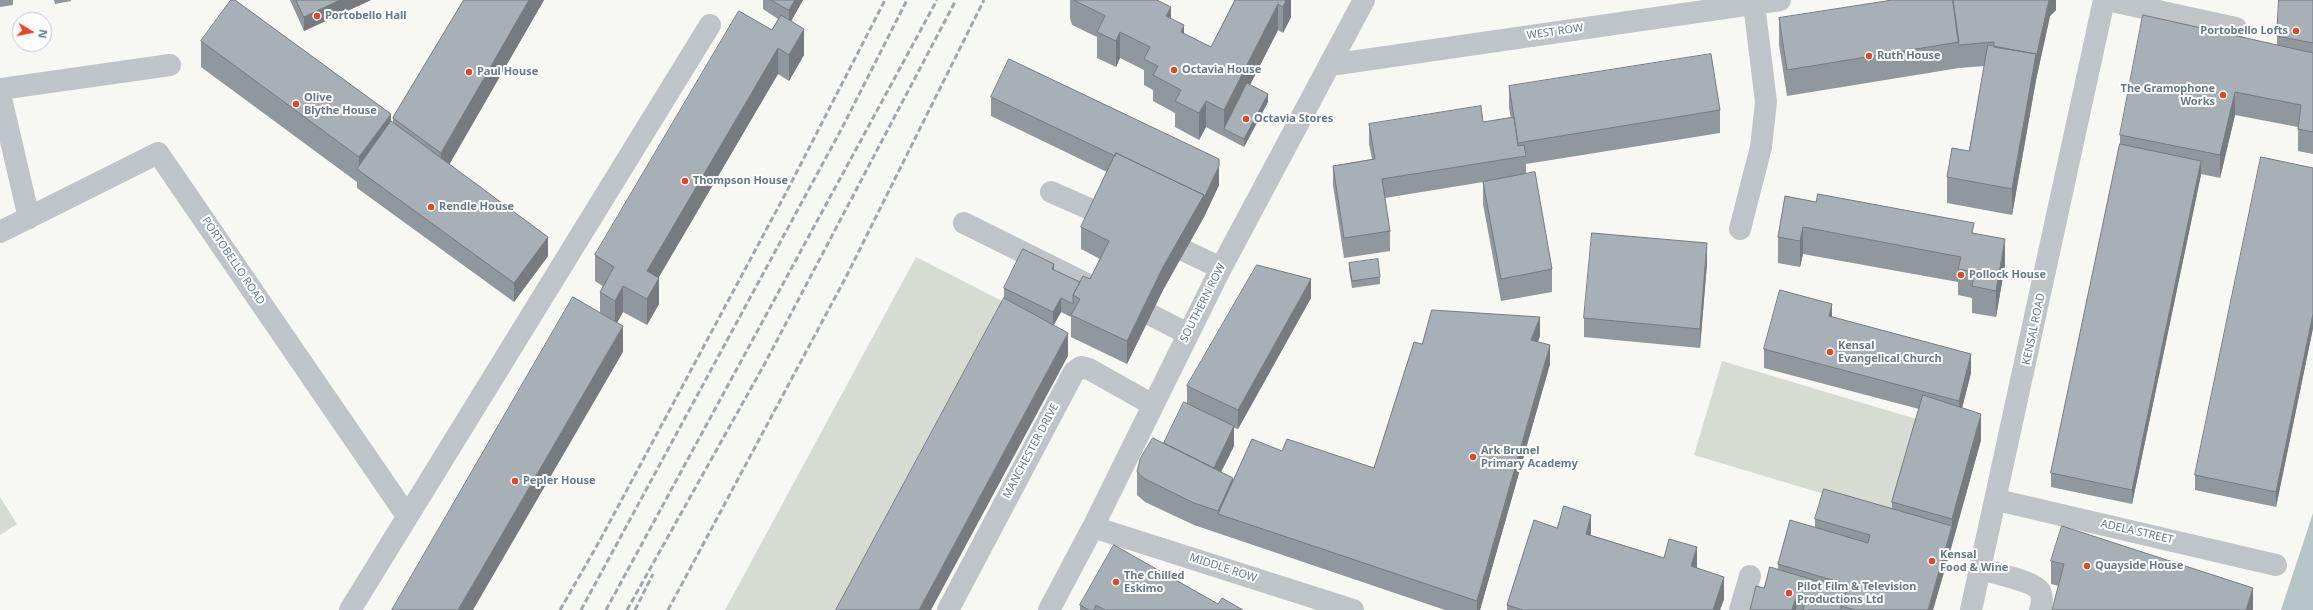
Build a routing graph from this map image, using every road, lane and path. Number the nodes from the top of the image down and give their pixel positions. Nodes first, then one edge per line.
1 (1364, 0) edge
2 (1780, 0) edge
3 (2106, 0) edge
4 (1754, 4) junction
5 (710, 25) dead end
6 (2236, 28) dead end
7 (1330, 64) junction
8 (170, 65) dead end
9 (0, 89) edge
10 (0, 94) edge
11 (1051, 192) dead end
12 (1099, 213) edge
13 (29, 218) junction
14 (964, 223) dead end
15 (1740, 229) dead end
16 (0, 232) edge
17 (1185, 251) edge
18 (1221, 268) junction
19 (1097, 289) edge
20 (1151, 315) edge
21 (1188, 334) junction
22 (1153, 405) junction
23 (1997, 500) junction
24 (407, 516) junction
25 (1093, 527) junction
26 (2276, 565) dead end
27 (1981, 570) junction
28 (1750, 576) dead end
29 (350, 610) edge
30 (948, 610) edge
31 (1049, 610) edge
32 (1353, 610) edge
33 (1740, 610) edge
34 (1972, 610) edge
35 (2040, 610) edge

1 - 7 street, SOUTHERN ROW
2 - 4 street, WEST ROW
3 - 6 street
3 - 23 street, KENSAL ROAD
4 - 7 street, WEST ROW
4 - 15 street
5 - 24 street
7 - 18 street, SOUTHERN ROW
8 - 9 street
10 - 13 street
11 - 12 street
13 - 16 street, PORTOBELLO ROAD
13 - 24 street, PORTOBELLO ROAD
14 - 19 street
17 - 18 street
18 - 21 street, SOUTHERN ROW
20 - 21 street
21 - 22 street, SOUTHERN ROW
22 - 25 street, SOUTHERN ROW
22 - 30 street, MANCHESTER DRIVE
23 - 26 street, ADELA STREET
23 - 27 street, KENSAL ROAD
24 - 29 street
25 - 31 street, SOUTHERN ROW
25 - 32 street, MIDDLE ROW
27 - 34 street, KENSAL ROAD
27 - 35 street
28 - 33 street

